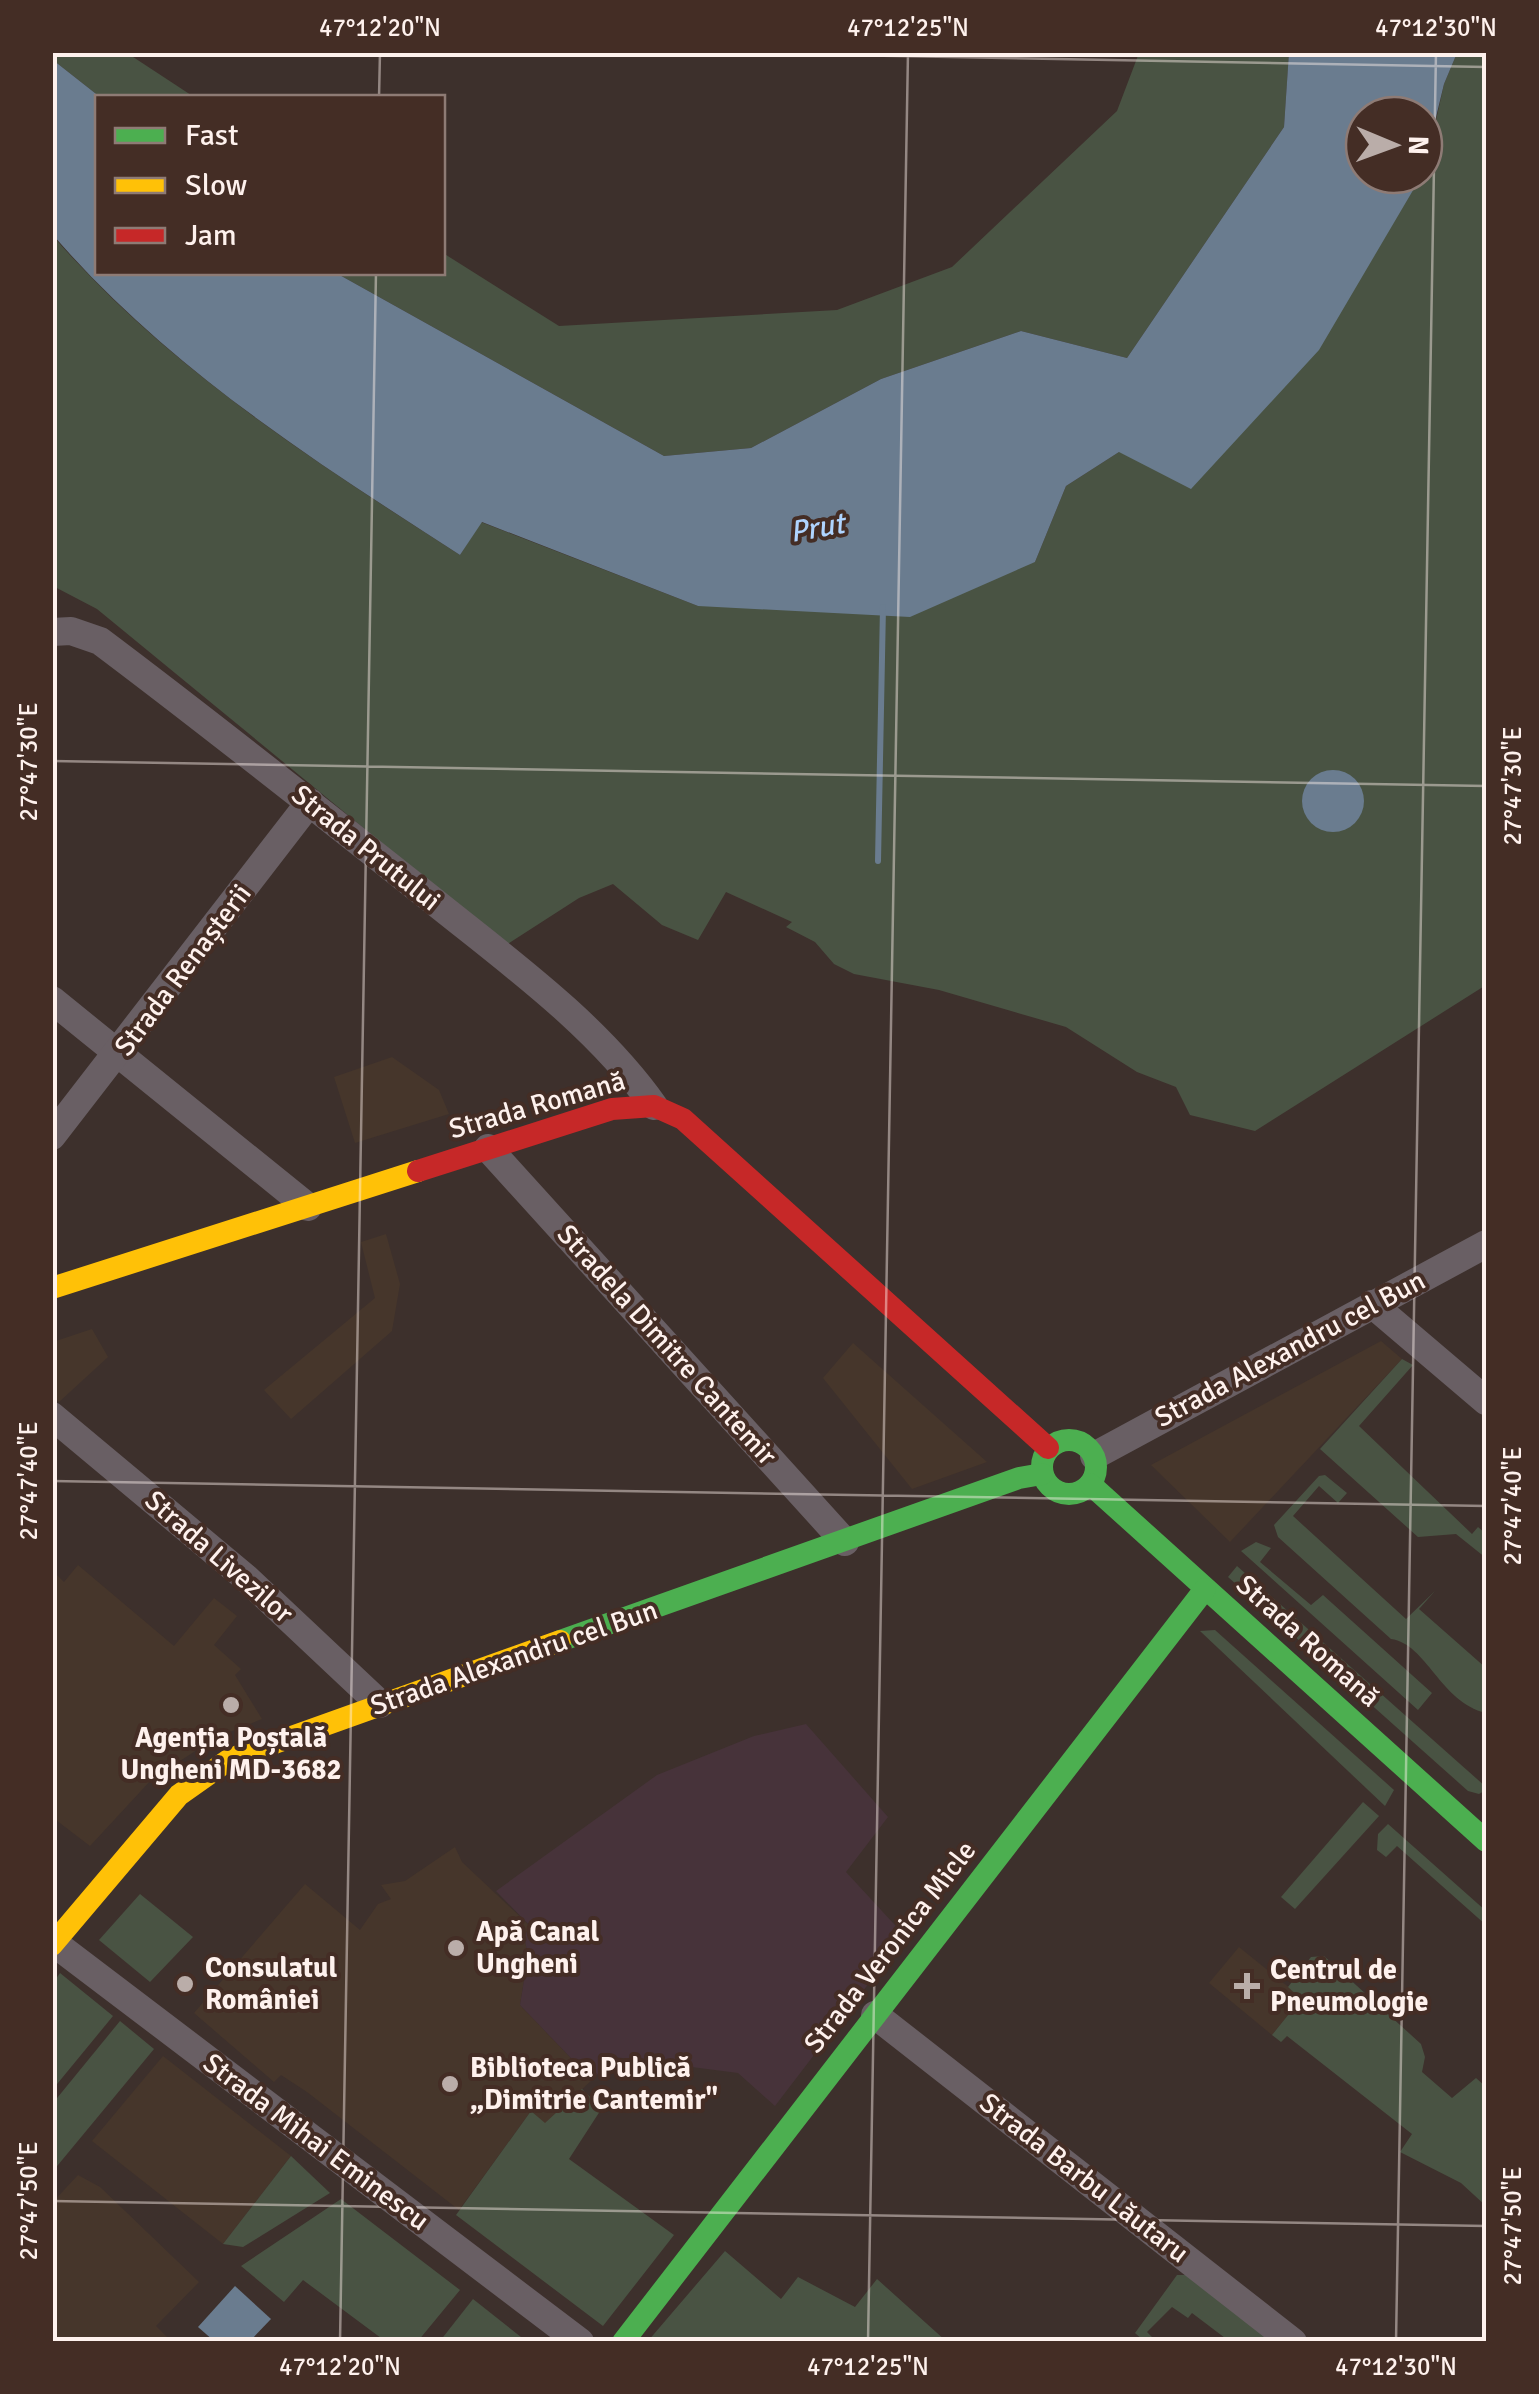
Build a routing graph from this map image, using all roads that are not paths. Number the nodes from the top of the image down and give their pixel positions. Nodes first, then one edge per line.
1 (52, 632) edge
2 (310, 802) junction
3 (52, 1000) edge
4 (120, 1053) junction
5 (654, 1106) junction
6 (52, 1136) edge
7 (488, 1148) junction
8 (308, 1207) junction
9 (1486, 1244) edge
10 (52, 1288) edge
11 (1372, 1304) junction
12 (1486, 1401) edge
13 (52, 1416) edge
14 (1048, 1448) junction
15 (1092, 1470) junction
16 (1042, 1474) junction
17 (845, 1542) junction
18 (1205, 1590) junction
19 (380, 1704) junction
20 (1486, 1842) edge
21 (53, 1944) edge
22 (875, 2016) junction
23 (580, 2342) edge
24 (623, 2342) edge
25 (1293, 2342) edge

1 - 2 street, Strada Prutului
2 - 4 street, Strada Renașterii
2 - 5 street, Strada Prutului
3 - 4 street
4 - 6 street, Strada Renașterii
4 - 8 street
5 - 7 street, Strada Romană
5 - 14 street, Strada Romană
7 - 8 street, Strada Romană
7 - 17 street, Stradela Dimitre Cantemir
8 - 10 street, Strada Romană
9 - 11 street, Strada Alexandru cel Bun
11 - 12 street
11 - 15 street, Strada Alexandru cel Bun
13 - 19 street, Strada Livezilor
14 - 15 street
14 - 16 street
15 - 16 street
15 - 18 street, Strada Romană
16 - 17 street, Strada Alexandru cel Bun
17 - 19 street, Strada Alexandru cel Bun
18 - 20 street, Strada Romană
18 - 22 street, Strada Veronica Micle
19 - 21 street, Strada Alexandru cel Bun
21 - 23 street, Strada Mihai Eminescu
22 - 24 street, Strada Veronica Micle
22 - 25 street, Strada Barbu Lăutaru

